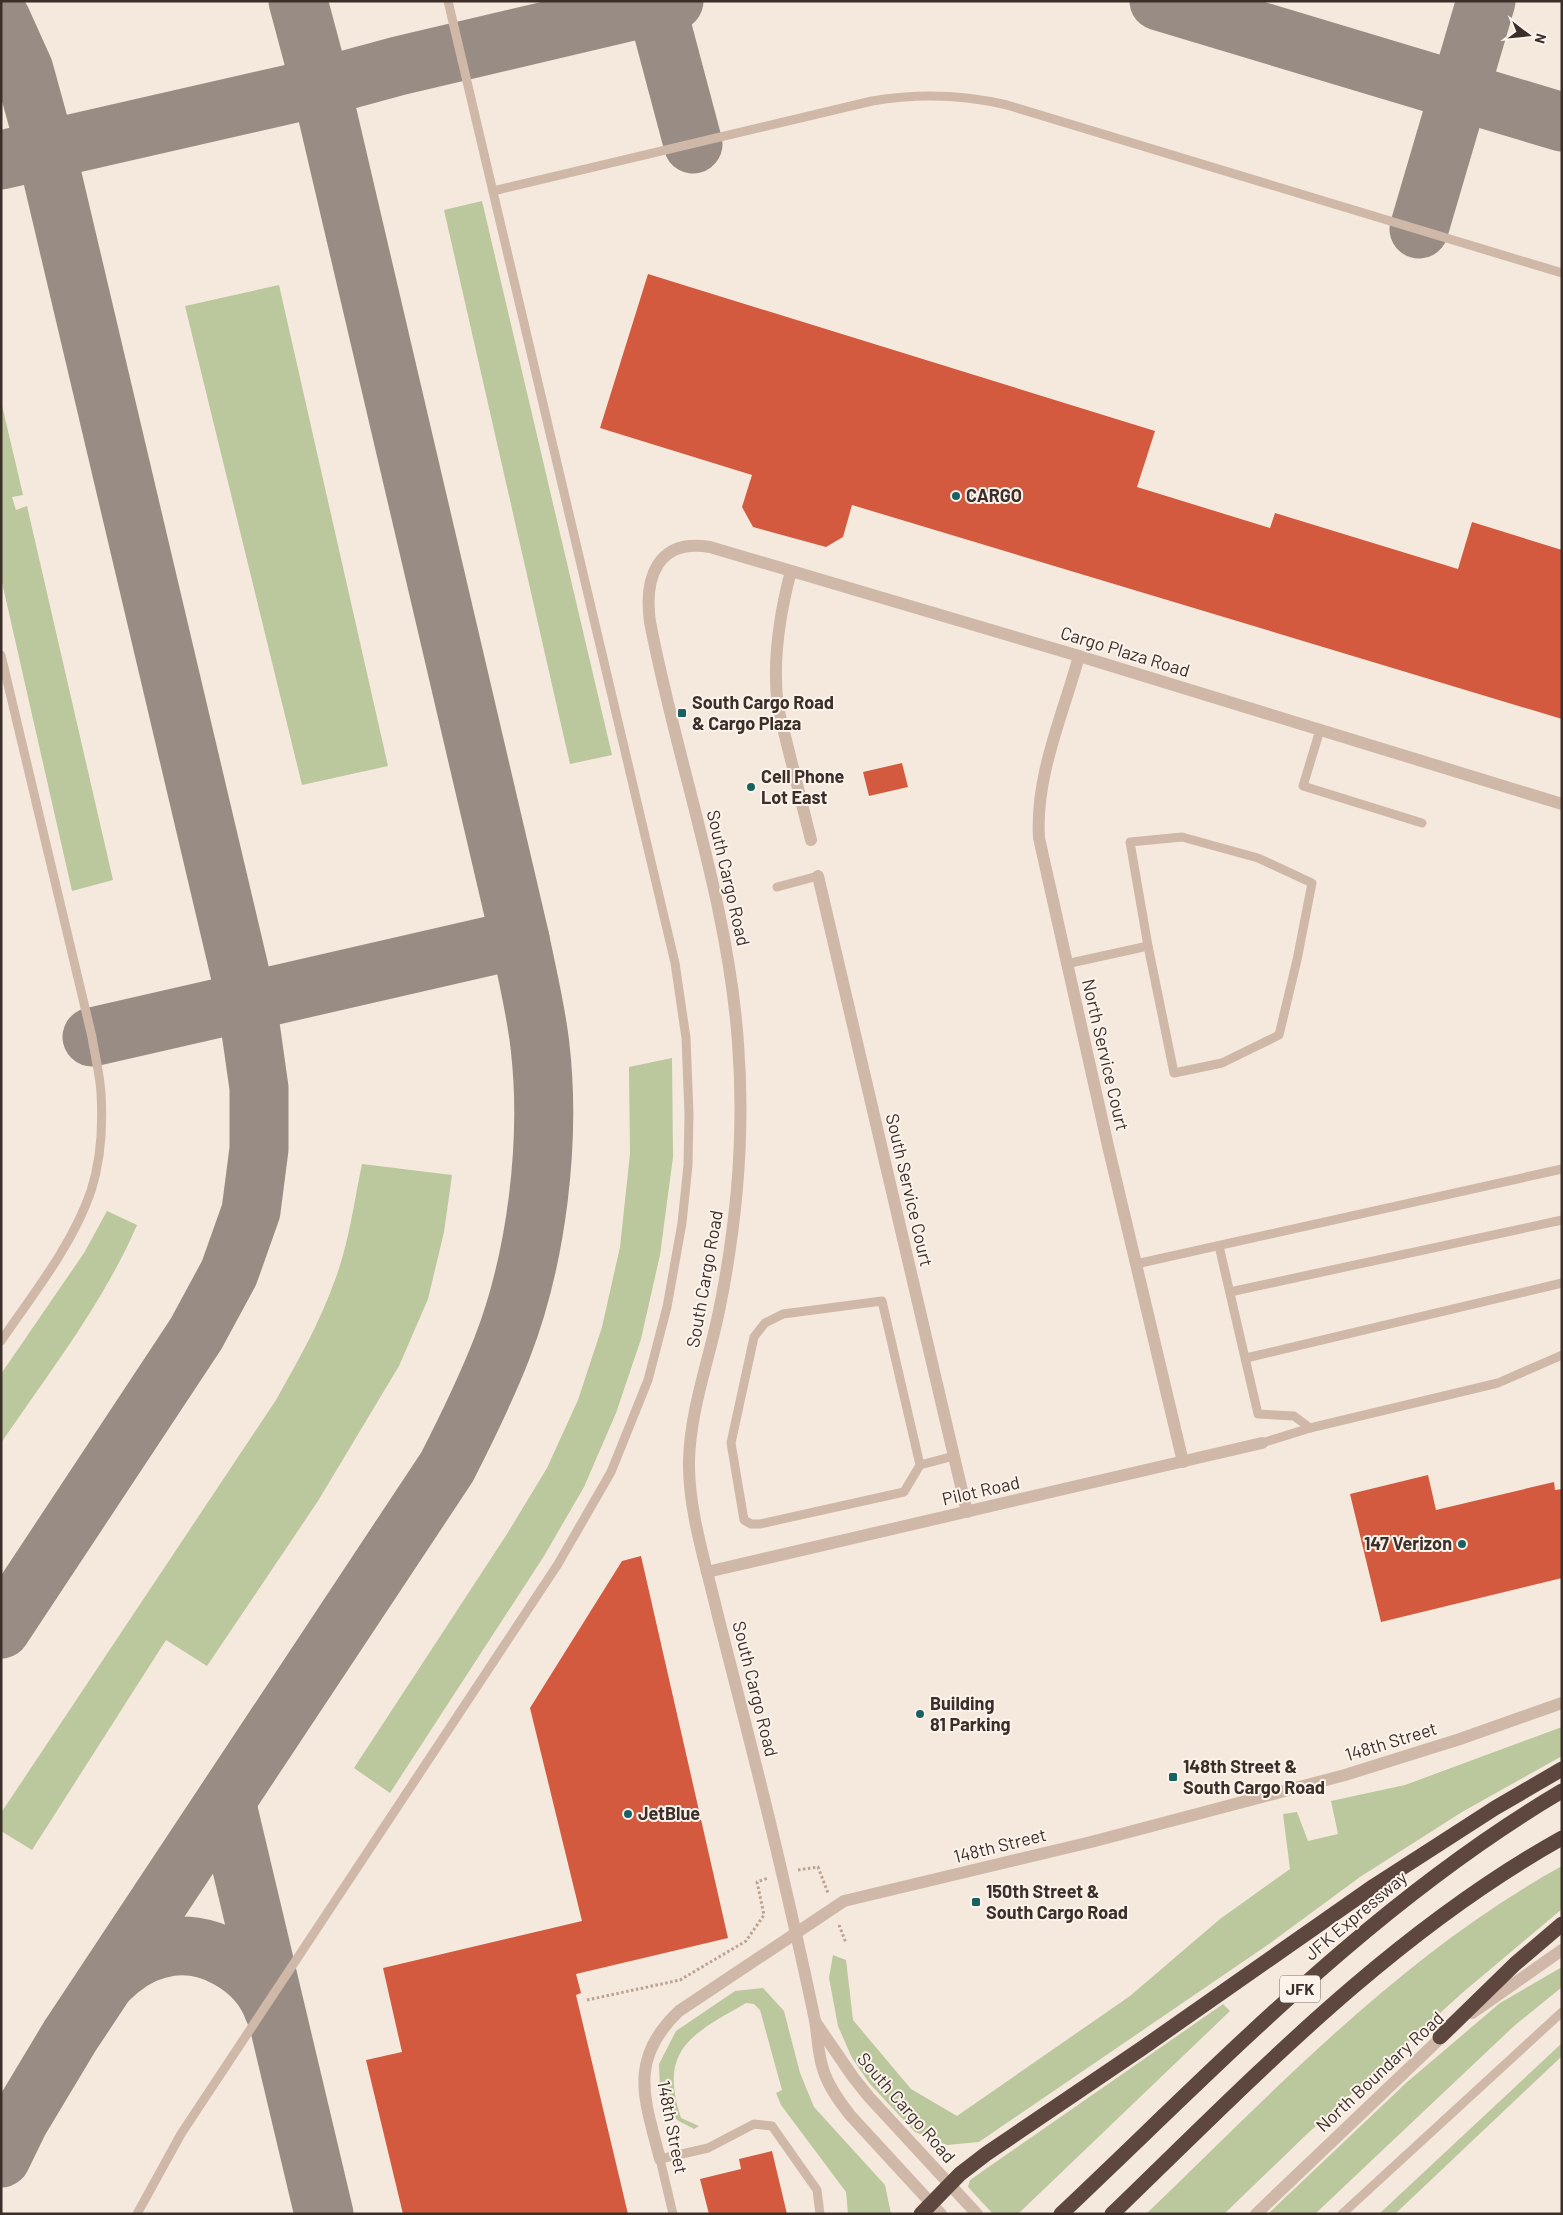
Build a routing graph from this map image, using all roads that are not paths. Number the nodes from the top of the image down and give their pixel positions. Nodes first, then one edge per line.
1 (448, 1) edge
2 (493, 191) junction
3 (1562, 273) edge
4 (676, 548) joint
5 (791, 571) junction
6 (1, 655) edge
7 (1079, 656) junction
8 (1320, 730) junction
9 (1562, 804) edge
10 (1422, 823) dead end
11 (811, 840) dead end
12 (818, 876) joint
13 (777, 887) dead end
14 (1148, 946) junction
15 (1066, 964) junction
16 (1562, 1169) edge
17 (1562, 1220) edge
18 (1219, 1246) junction
19 (1136, 1264) junction
20 (1562, 1283) edge
21 (1230, 1292) junction
22 (1, 1341) edge
23 (1562, 1355) edge
24 (1246, 1358) junction
25 (1310, 1428) junction
26 (1262, 1443) joint
27 (954, 1456) junction
28 (1183, 1462) junction
29 (920, 1465) junction
30 (967, 1512) junction
31 (707, 1572) junction
32 (1562, 1703) edge
33 (1562, 1769) edge
34 (1562, 1791) edge
35 (1562, 1838) edge
36 (1562, 1924) edge
37 (795, 1934) junction
38 (1562, 1950) edge
39 (1562, 2012) edge
40 (815, 2021) junction
41 (1440, 2037) junction
42 (660, 2160) junction
43 (949, 2184) junction
44 (931, 2210) edge
45 (137, 2214) edge
46 (673, 2214) edge
47 (820, 2214) edge
48 (977, 2214) edge
49 (1061, 2214) edge
50 (1112, 2214) edge
51 (1256, 2214) edge
52 (1342, 2214) edge

1 - 2 lane
2 - 3 lane
2 - 45 lane
4 - 5 street, Cargo Plaza Road
4 - 31 street, South Cargo Road
5 - 7 street, Cargo Plaza Road
5 - 11 street
6 - 22 lane
7 - 8 street, Cargo Plaza Road
7 - 15 street, North Service Court
8 - 9 street, Cargo Plaza Road
8 - 10 lane
12 - 13 lane
12 - 27 street, South Service Court
14 - 14 lane
14 - 15 lane
15 - 19 street, North Service Court
16 - 18 lane
17 - 21 lane
18 - 19 lane
18 - 21 lane
19 - 28 street, North Service Court
20 - 24 lane
21 - 24 lane
23 - 25 lane
24 - 25 lane
25 - 26 lane
26 - 28 street, Pilot Road
27 - 29 lane
27 - 30 street, South Service Court
28 - 30 street, Pilot Road
29 - 29 lane
30 - 31 street, Pilot Road
31 - 37 street, South Cargo Road
32 - 37 street, 148th Street
33 - 43 highway
34 - 49 highway, JFK Expressway / JFK
35 - 50 highway, JFK
36 - 41 highway
37 - 40 street, South Cargo Road
37 - 42 street, 148th Street
38 - 41 street, North Boundary Road
39 - 52 lane
40 - 43 street, South Cargo Road
40 - 44 street, South Cargo Road
41 - 51 street, North Boundary Road
42 - 46 lane, 148th Street
42 - 47 lane
43 - 44 highway
43 - 48 street, South Cargo Road

